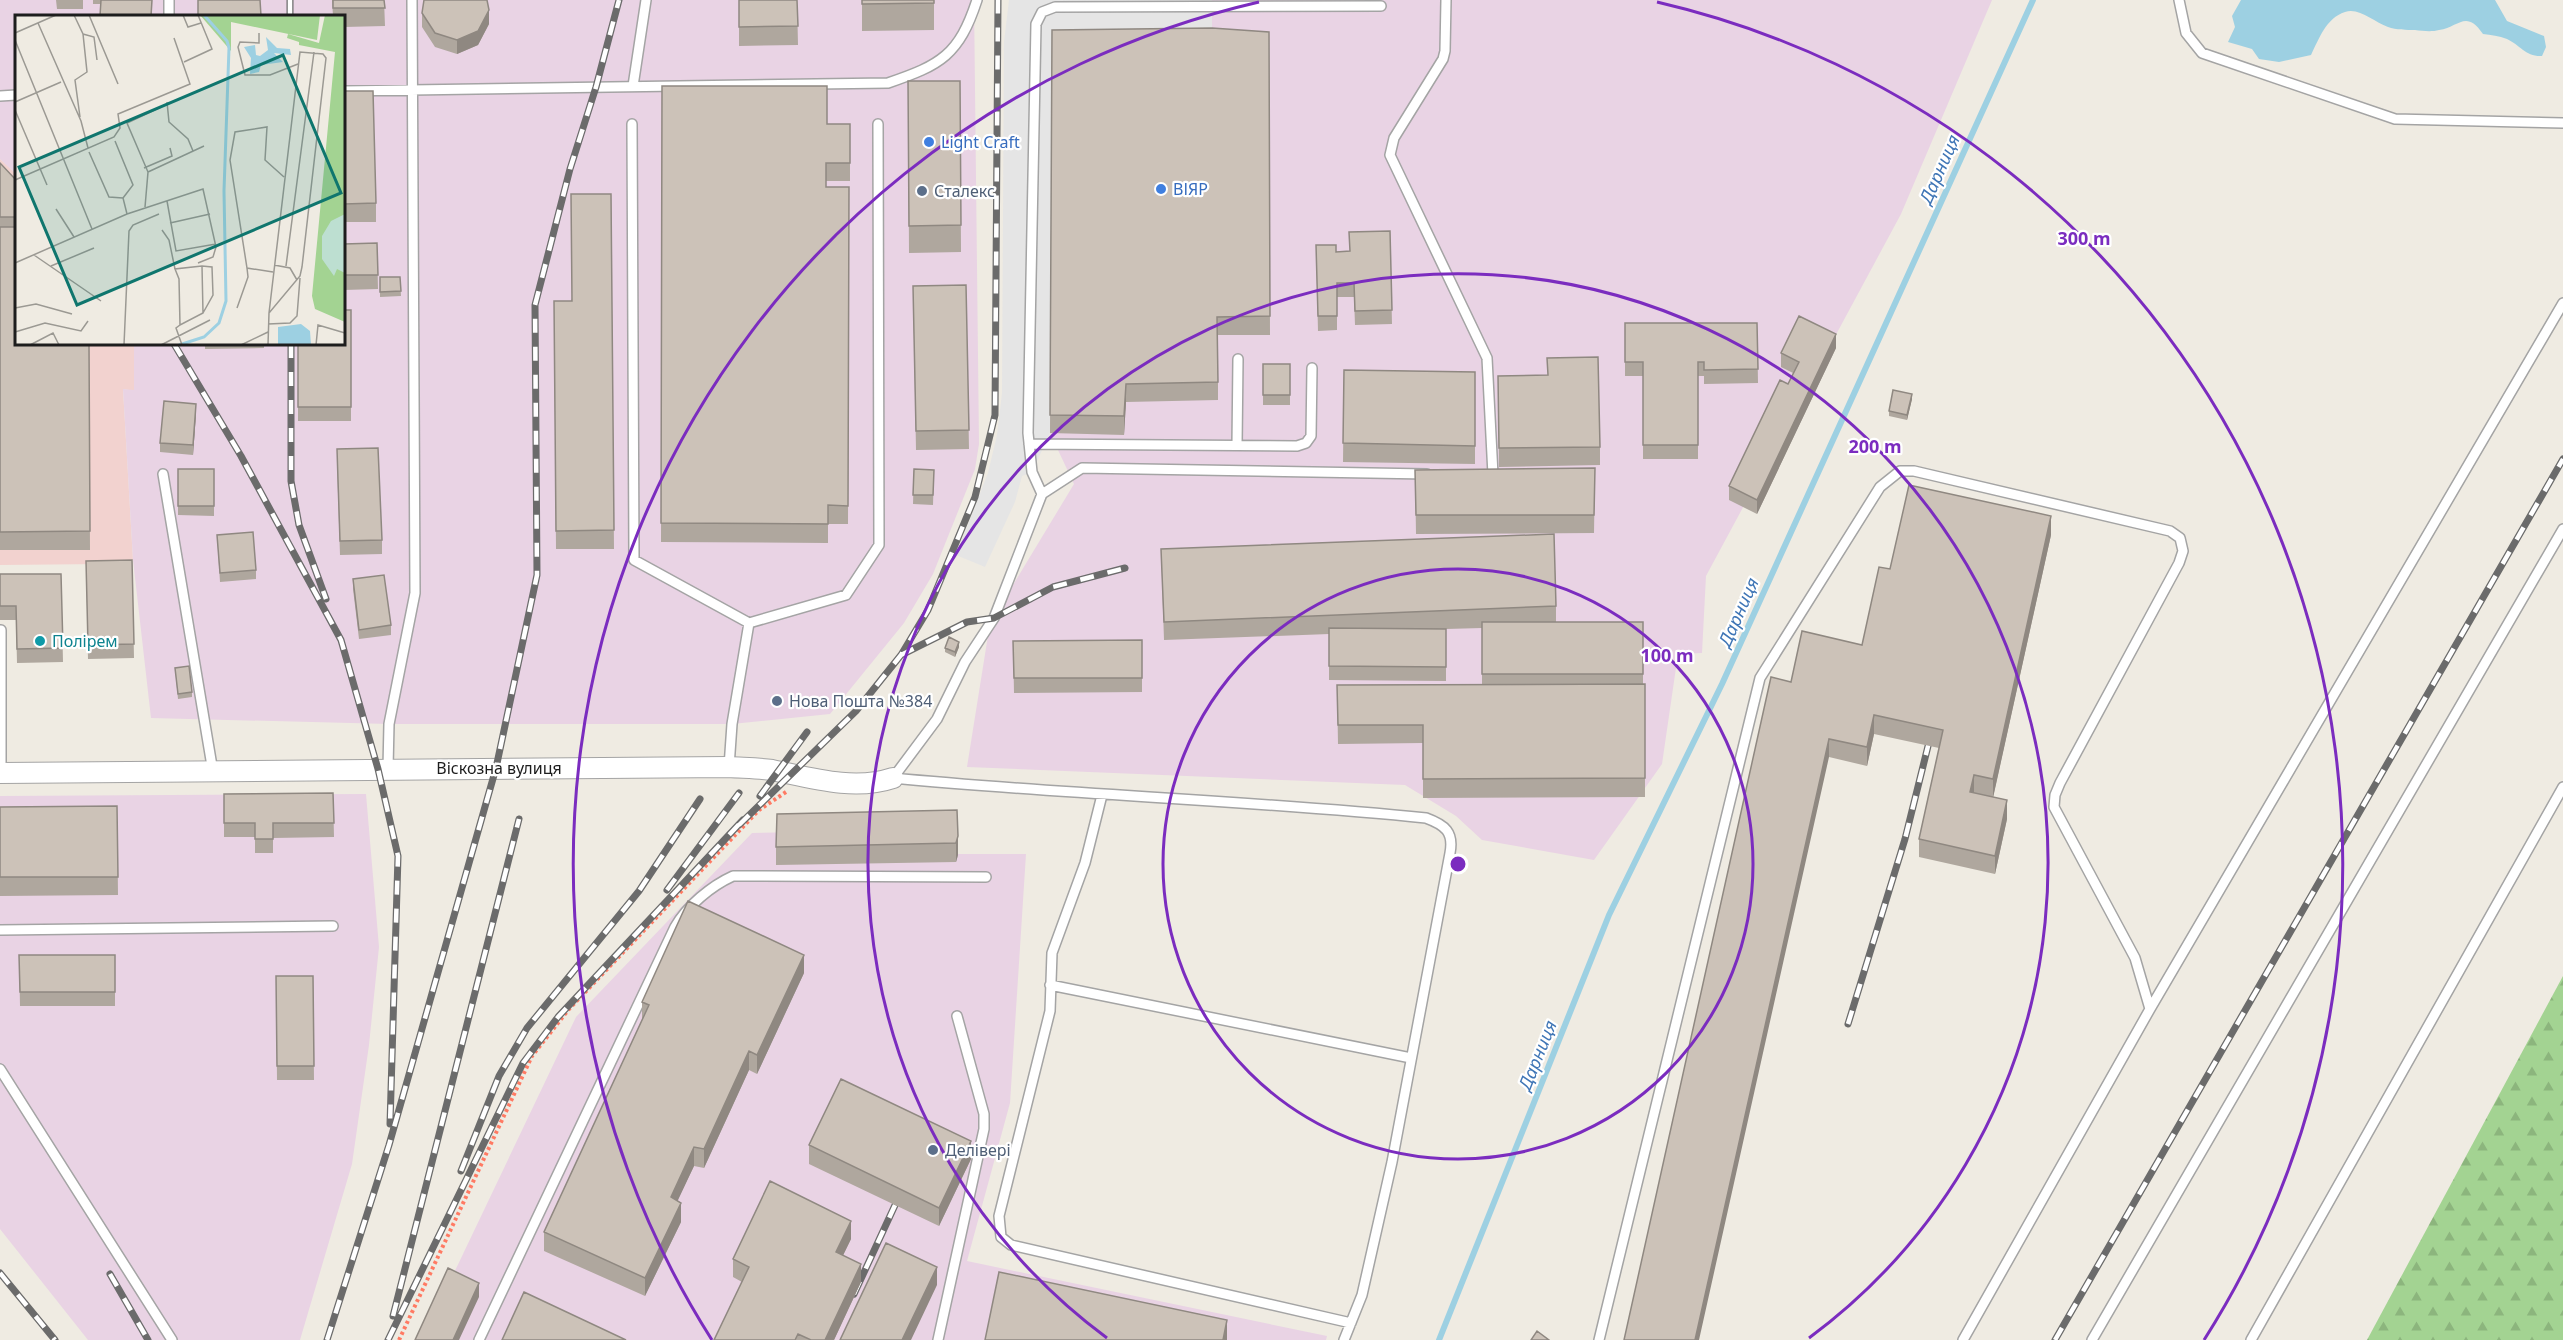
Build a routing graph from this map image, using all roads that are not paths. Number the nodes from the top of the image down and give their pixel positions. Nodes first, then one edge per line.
1 (412, 0) edge
2 (646, 0) edge
3 (977, 0) edge
4 (1446, 0) edge
5 (2179, 0) edge
6 (1382, 6) dead end
7 (633, 86) junction
8 (412, 90) junction
9 (345, 91) edge
10 (15, 95) edge
11 (0, 96) edge
12 (2563, 123) edge
13 (632, 124) dead end
14 (878, 124) dead end
15 (2563, 303) edge
16 (1238, 359) dead end
17 (1312, 368) dead end
18 (1029, 444) junction
19 (1237, 445) junction
20 (163, 474) dead end
21 (1434, 474) edge
22 (1481, 475) edge
23 (1492, 475) junction
24 (1504, 476) edge
25 (1042, 495) junction
26 (2563, 529) edge
27 (749, 623) junction
28 (1, 630) edge
29 (729, 767) junction
30 (388, 768) junction
31 (213, 772) junction
32 (1, 773) edge
33 (893, 778) junction
34 (2563, 787) edge
35 (1102, 795) junction
36 (986, 877) dead end
37 (333, 926) dead end
38 (0, 930) edge
39 (1050, 985) junction
40 (2150, 1009) junction
41 (957, 1016) dead end
42 (1411, 1058) junction
43 (0, 1069) edge
44 (1351, 1323) junction
45 (172, 1340) edge
46 (479, 1340) edge
47 (938, 1340) edge
48 (1344, 1340) edge
49 (1599, 1340) edge
50 (1964, 1340) edge
51 (2092, 1340) edge
52 (2251, 1340) edge

1 - 8 lane
2 - 7 lane
3 - 7 lane
4 - 23 lane
5 - 12 lane
6 - 18 lane
7 - 8 lane
8 - 9 lane
8 - 30 lane
10 - 11 lane
13 - 27 lane
14 - 27 lane
15 - 40 lane
16 - 19 lane
17 - 19 lane
18 - 19 lane
18 - 25 lane
20 - 31 lane
21 - 25 lane
22 - 23 lane
23 - 24 lane
25 - 33 lane
26 - 51 lane
27 - 29 lane
28 - 32 lane
29 - 30 street, Віскозна вулиця
29 - 33 street, Віскозна вулиця
30 - 31 street, Віскозна вулиця
31 - 32 street, Віскозна вулиця
33 - 35 lane, Віскозна вулиця
34 - 52 lane
35 - 39 lane
35 - 42 lane, Віскозна вулиця
36 - 46 lane
37 - 38 lane
39 - 42 lane
39 - 44 lane
40 - 49 lane
40 - 50 lane
41 - 47 lane
42 - 44 lane
43 - 45 lane
44 - 48 lane

